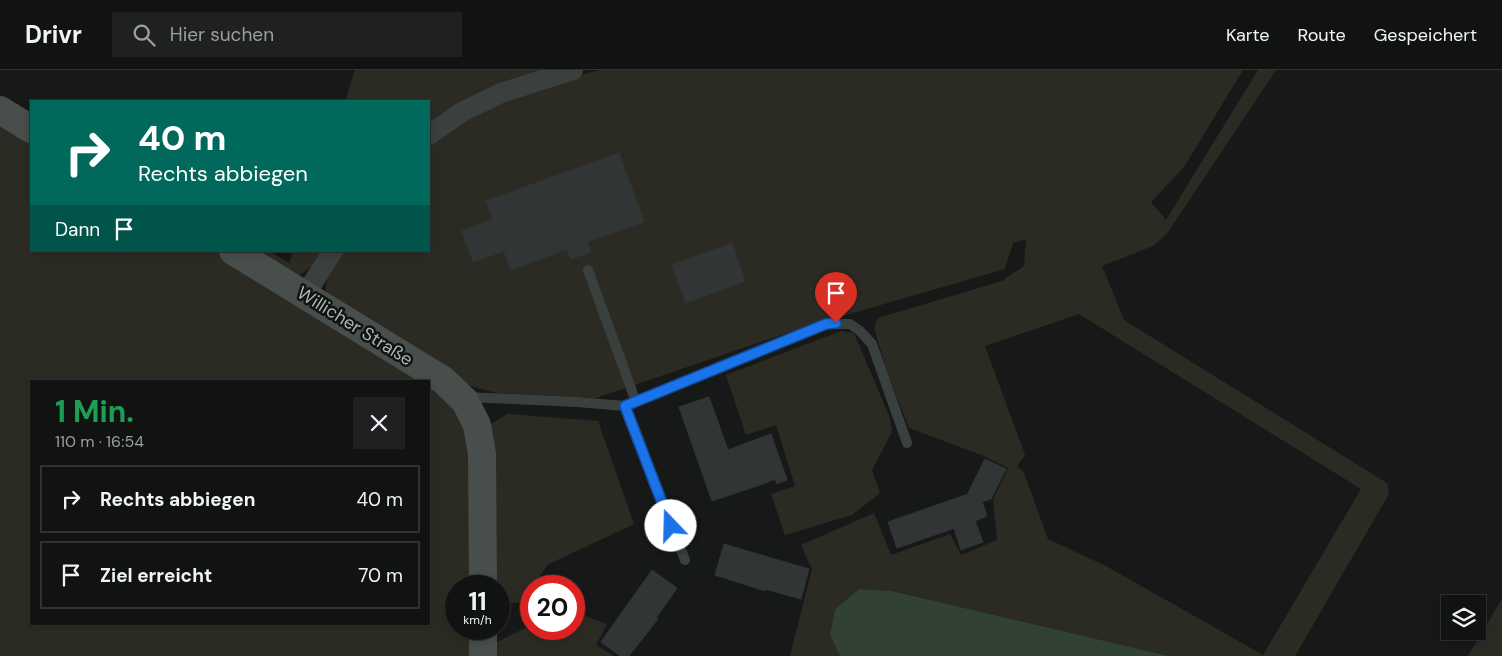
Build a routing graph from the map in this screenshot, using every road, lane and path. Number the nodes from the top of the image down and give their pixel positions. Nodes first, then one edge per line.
1 (573, 70) edge
2 (0, 110) edge
3 (30, 128) edge
4 (430, 134) edge
5 (236, 252) edge
6 (332, 252) edge
7 (588, 270) dead end
8 (305, 295) junction
9 (460, 396) junction
10 (636, 402) junction
11 (625, 406) junction
12 (907, 443) dead end
13 (685, 560) dead end
14 (483, 575) edge
15 (483, 640) edge
16 (483, 656) edge

1 - 4 street
2 - 3 street
5 - 8 street, Willicher Straße
6 - 8 street
7 - 10 lane
8 - 9 street, Willicher Straße
9 - 11 lane
9 - 14 street, Willicher Straße
10 - 11 lane
10 - 12 lane
11 - 13 lane
15 - 16 street

